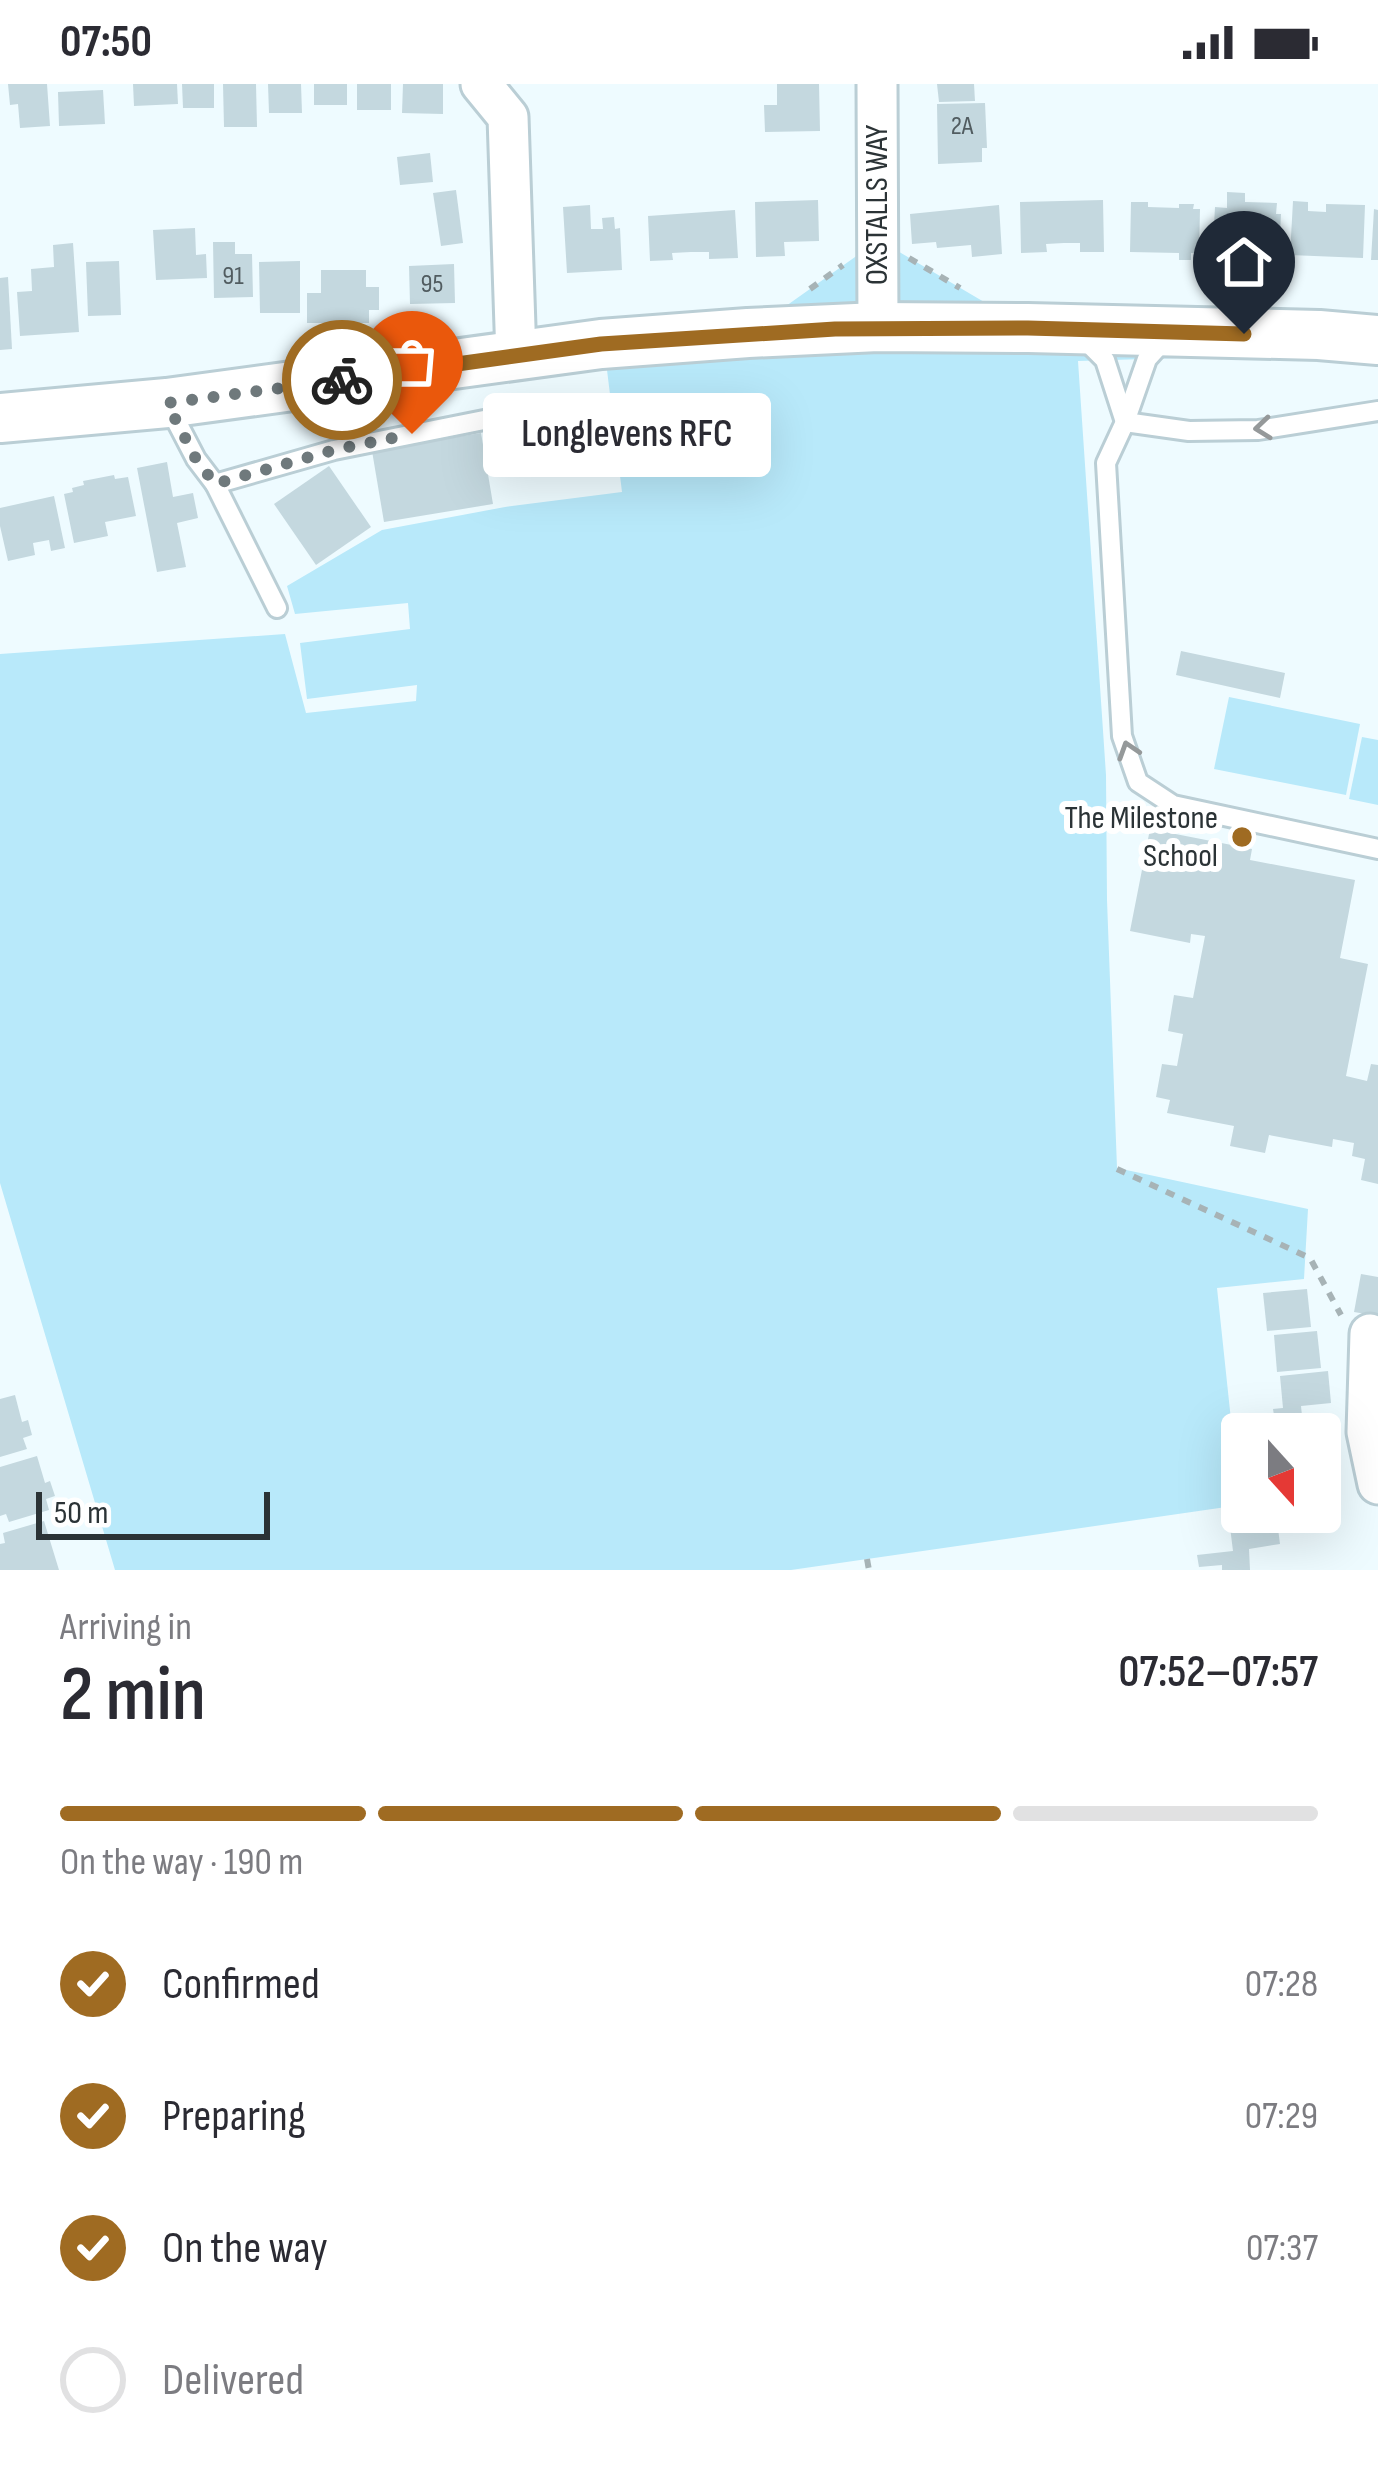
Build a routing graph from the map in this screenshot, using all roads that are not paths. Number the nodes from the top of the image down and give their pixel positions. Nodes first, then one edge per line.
1 (482, 84) edge
2 (877, 84) edge
3 (878, 327) junction
4 (1076, 330) junction
5 (1170, 333) junction
6 (1378, 340) edge
7 (516, 357) junction
8 (167, 403) junction
9 (1378, 411) edge
10 (0, 418) edge
11 (489, 418) dead end
12 (1125, 422) junction
13 (215, 484) junction
14 (278, 608) dead end
15 (1378, 849) edge
16 (1370, 1334) road end
17 (1373, 1378) edge
18 (1378, 1484) edge

1 - 7 street
2 - 3 street, OXSTALLS WAY
3 - 4 street
3 - 7 street
4 - 5 street
4 - 12 lane
5 - 6 street
5 - 12 lane
7 - 8 street
8 - 10 street
8 - 13 lane
9 -> 12 lane
11 - 13 lane
15 -> 12 lane
13 - 14 lane
16 - 17 street
17 - 18 street

